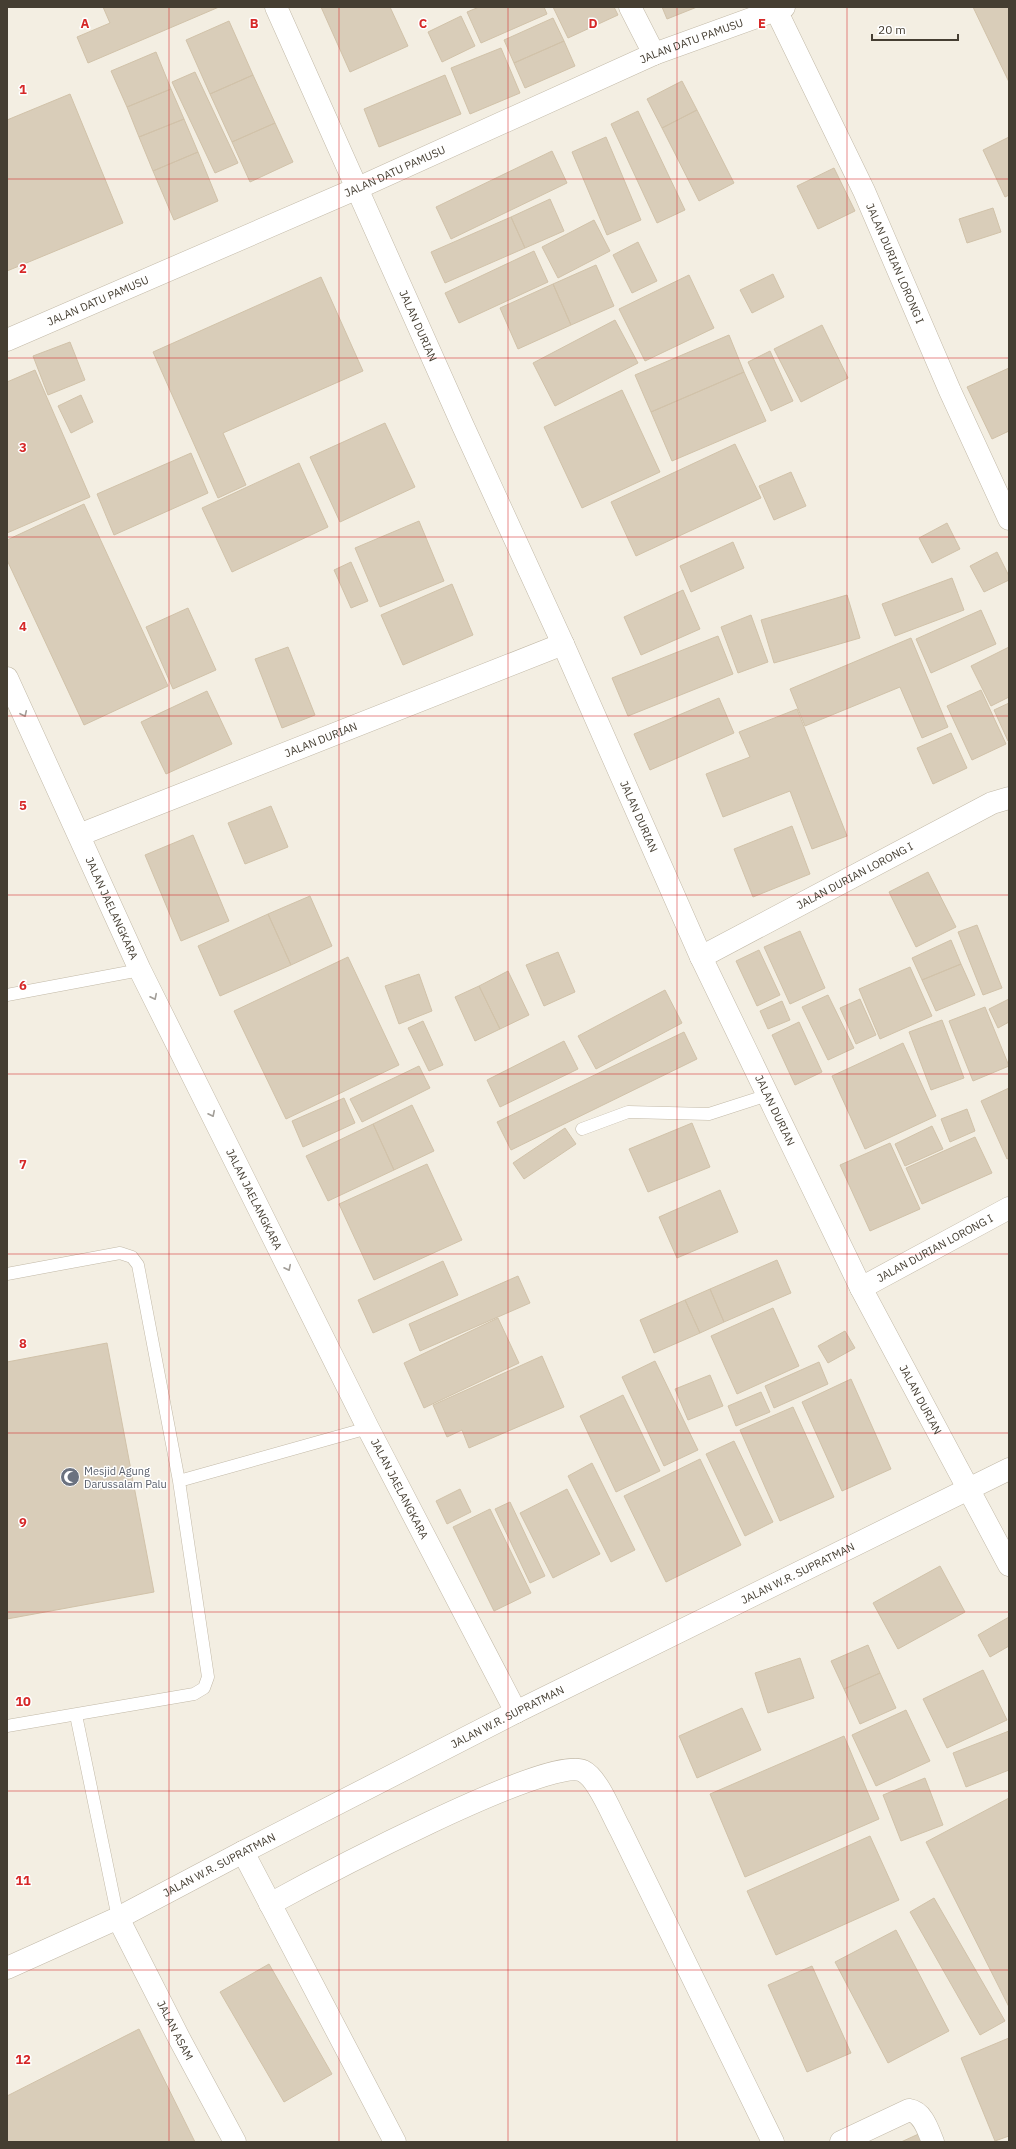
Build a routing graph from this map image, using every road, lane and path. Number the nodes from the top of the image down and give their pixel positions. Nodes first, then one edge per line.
1 (276, 7) edge
2 (630, 7) edge
3 (780, 9) edge
4 (654, 54) junction
5 (358, 188) junction
6 (7, 340) edge
7 (1009, 519) edge
8 (563, 644) junction
9 (7, 678) edge
10 (1009, 798) edge
11 (79, 834) junction
12 (701, 957) junction
13 (140, 970) junction
14 (7, 995) edge
15 (768, 1095) junction
16 (582, 1129) dead end
17 (1009, 1208) edge
18 (7, 1274) edge
19 (861, 1288) junction
20 (368, 1428) junction
21 (1009, 1469) edge
22 (179, 1481) junction
23 (968, 1489) junction
24 (1009, 1565) edge
25 (516, 1712) junction
26 (76, 1715) junction
27 (7, 1726) edge
28 (243, 1852) junction
29 (270, 1904) junction
30 (118, 1918) junction
31 (7, 1968) edge
32 (235, 2142) edge
33 (395, 2142) edge
34 (773, 2142) edge
35 (841, 2142) edge
36 (933, 2142) edge

1 - 5 street, JALAN DURIAN
2 - 4 street
3 - 4 street, JALAN DATU PAMUSU
3 - 7 street, JALAN DURIAN LORONG I
4 - 5 street, JALAN DATU PAMUSU
5 - 6 street, JALAN DATU PAMUSU
5 - 8 street, JALAN DURIAN
8 - 11 street, JALAN DURIAN
8 - 12 street, JALAN DURIAN
9 -> 11 street, JALAN JAELANGKARA
10 - 12 street, JALAN DURIAN LORONG I
11 - 13 street, JALAN JAELANGKARA
12 - 15 street, JALAN DURIAN
13 - 14 lane
13 -> 20 street, JALAN JAELANGKARA
15 - 16 lane
15 - 19 street, JALAN DURIAN
17 - 19 street, JALAN DURIAN LORONG I
18 - 22 lane
19 - 23 street, JALAN DURIAN
20 - 22 lane
20 - 25 street, JALAN JAELANGKARA
21 - 23 street, JALAN W.R. SUPRATMAN
22 - 26 lane
23 - 24 street, JALAN DURIAN
23 - 25 street, JALAN W.R. SUPRATMAN
25 - 28 street, JALAN W.R. SUPRATMAN
26 - 27 lane
26 - 30 lane
28 - 29 street
28 - 30 street, JALAN W.R. SUPRATMAN
29 - 33 street
29 - 34 street
30 - 31 street, JALAN W.R. SUPRATMAN
30 - 32 street, JALAN ASAM
35 - 36 street

